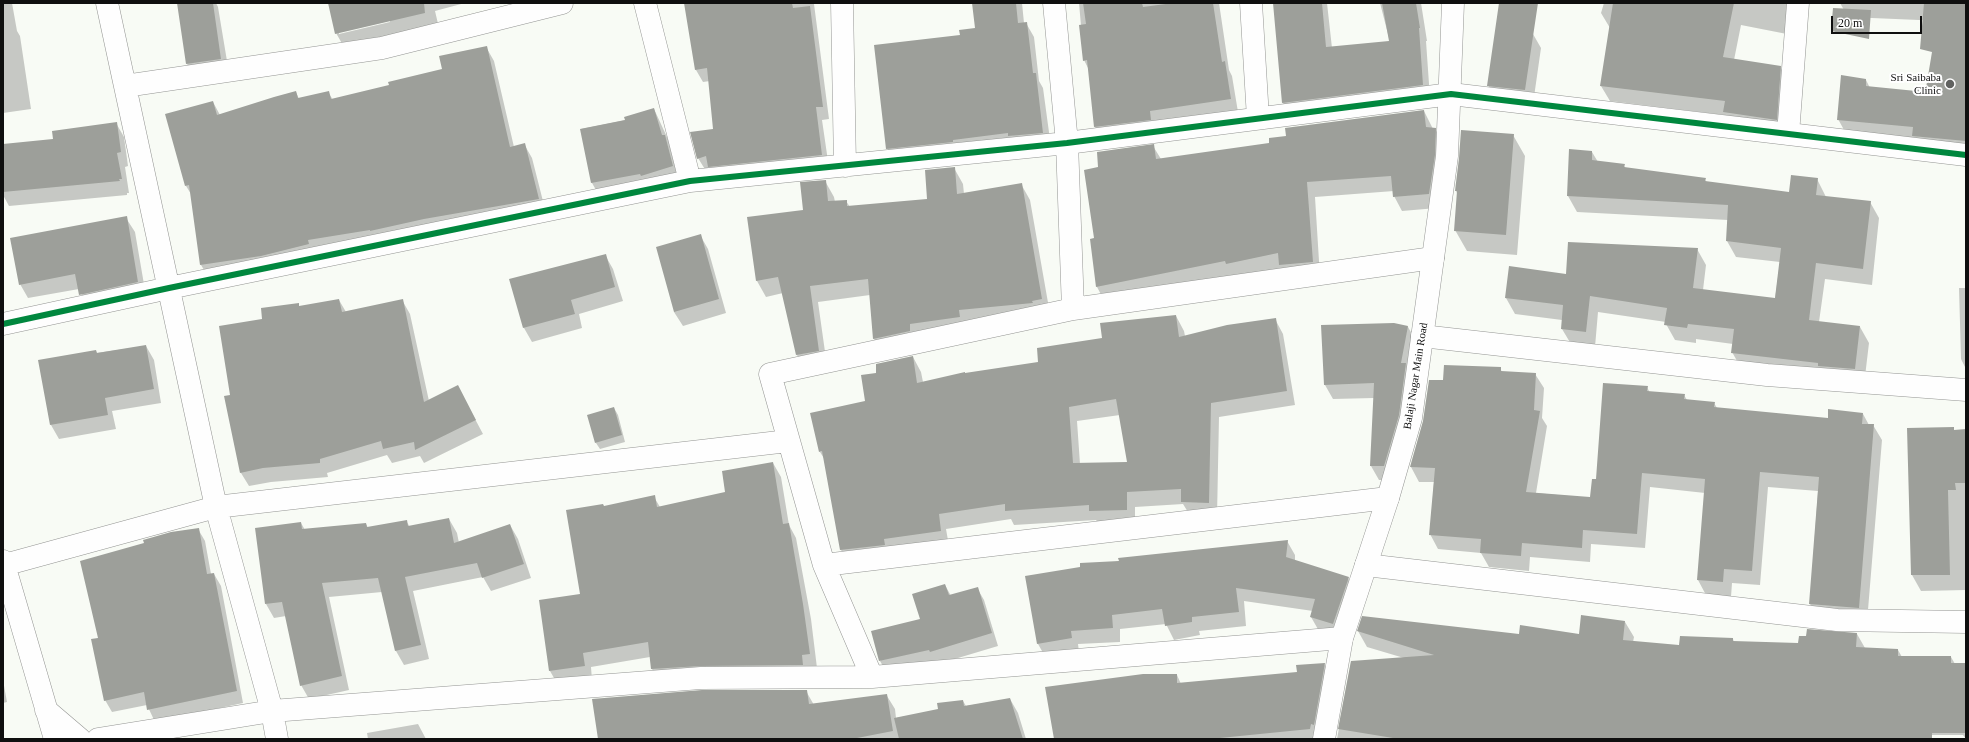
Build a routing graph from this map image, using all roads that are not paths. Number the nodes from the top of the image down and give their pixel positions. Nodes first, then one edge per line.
1 (107, 3) edge
2 (562, 3) edge
3 (645, 3) edge
4 (842, 3) edge
5 (1054, 3) edge
6 (1251, 3) edge
7 (1453, 3) edge
8 (1798, 3) edge
9 (125, 86) junction
10 (1451, 94) junction
11 (1258, 118) junction
12 (1788, 134) junction
13 (1067, 143) junction
14 (1966, 155) edge
15 (845, 166) junction
16 (690, 182) junction
17 (1433, 258) junction
18 (169, 288) junction
19 (1073, 309) junction
20 (3, 324) edge
21 (1422, 336) junction
22 (1966, 390) edge
23 (788, 441) junction
24 (1388, 498) junction
25 (216, 507) junction
26 (3, 563) edge
27 (824, 565) junction
28 (1366, 565) junction
29 (1966, 622) edge
30 (1342, 638) junction
31 (872, 677) junction
32 (46, 710) junction
33 (272, 711) junction
34 (55, 739) edge
35 (80, 739) edge
36 (98, 739) edge
37 (277, 739) edge
38 (1324, 739) edge

1 - 9 street
2 - 9 street
3 - 16 street
4 - 15 street
5 - 13 street
6 - 11 street
7 - 10 street, Balaji Nagar Main Road
8 - 12 street
9 - 18 street
10 - 11 street
10 - 12 street
10 - 17 street, Balaji Nagar Main Road
11 - 13 street
12 - 14 street
13 - 15 street
13 - 19 street
15 - 16 street
16 - 18 street
17 - 19 street
17 - 21 street, Balaji Nagar Main Road
18 - 20 street
18 - 25 street
19 - 23 street
21 - 22 street
21 - 24 street, Balaji Nagar Main Road
23 - 25 street
23 - 27 street
24 - 27 street
24 - 28 street, Balaji Nagar Main Road
25 - 26 street
25 - 33 street
26 - 32 street
27 - 31 street
28 - 29 street
28 - 30 street, Balaji Nagar Main Road
30 - 31 street
30 - 38 street, Balaji Nagar Main Road
31 - 33 street
32 - 34 street
32 - 35 street
33 - 36 street
33 - 37 street

